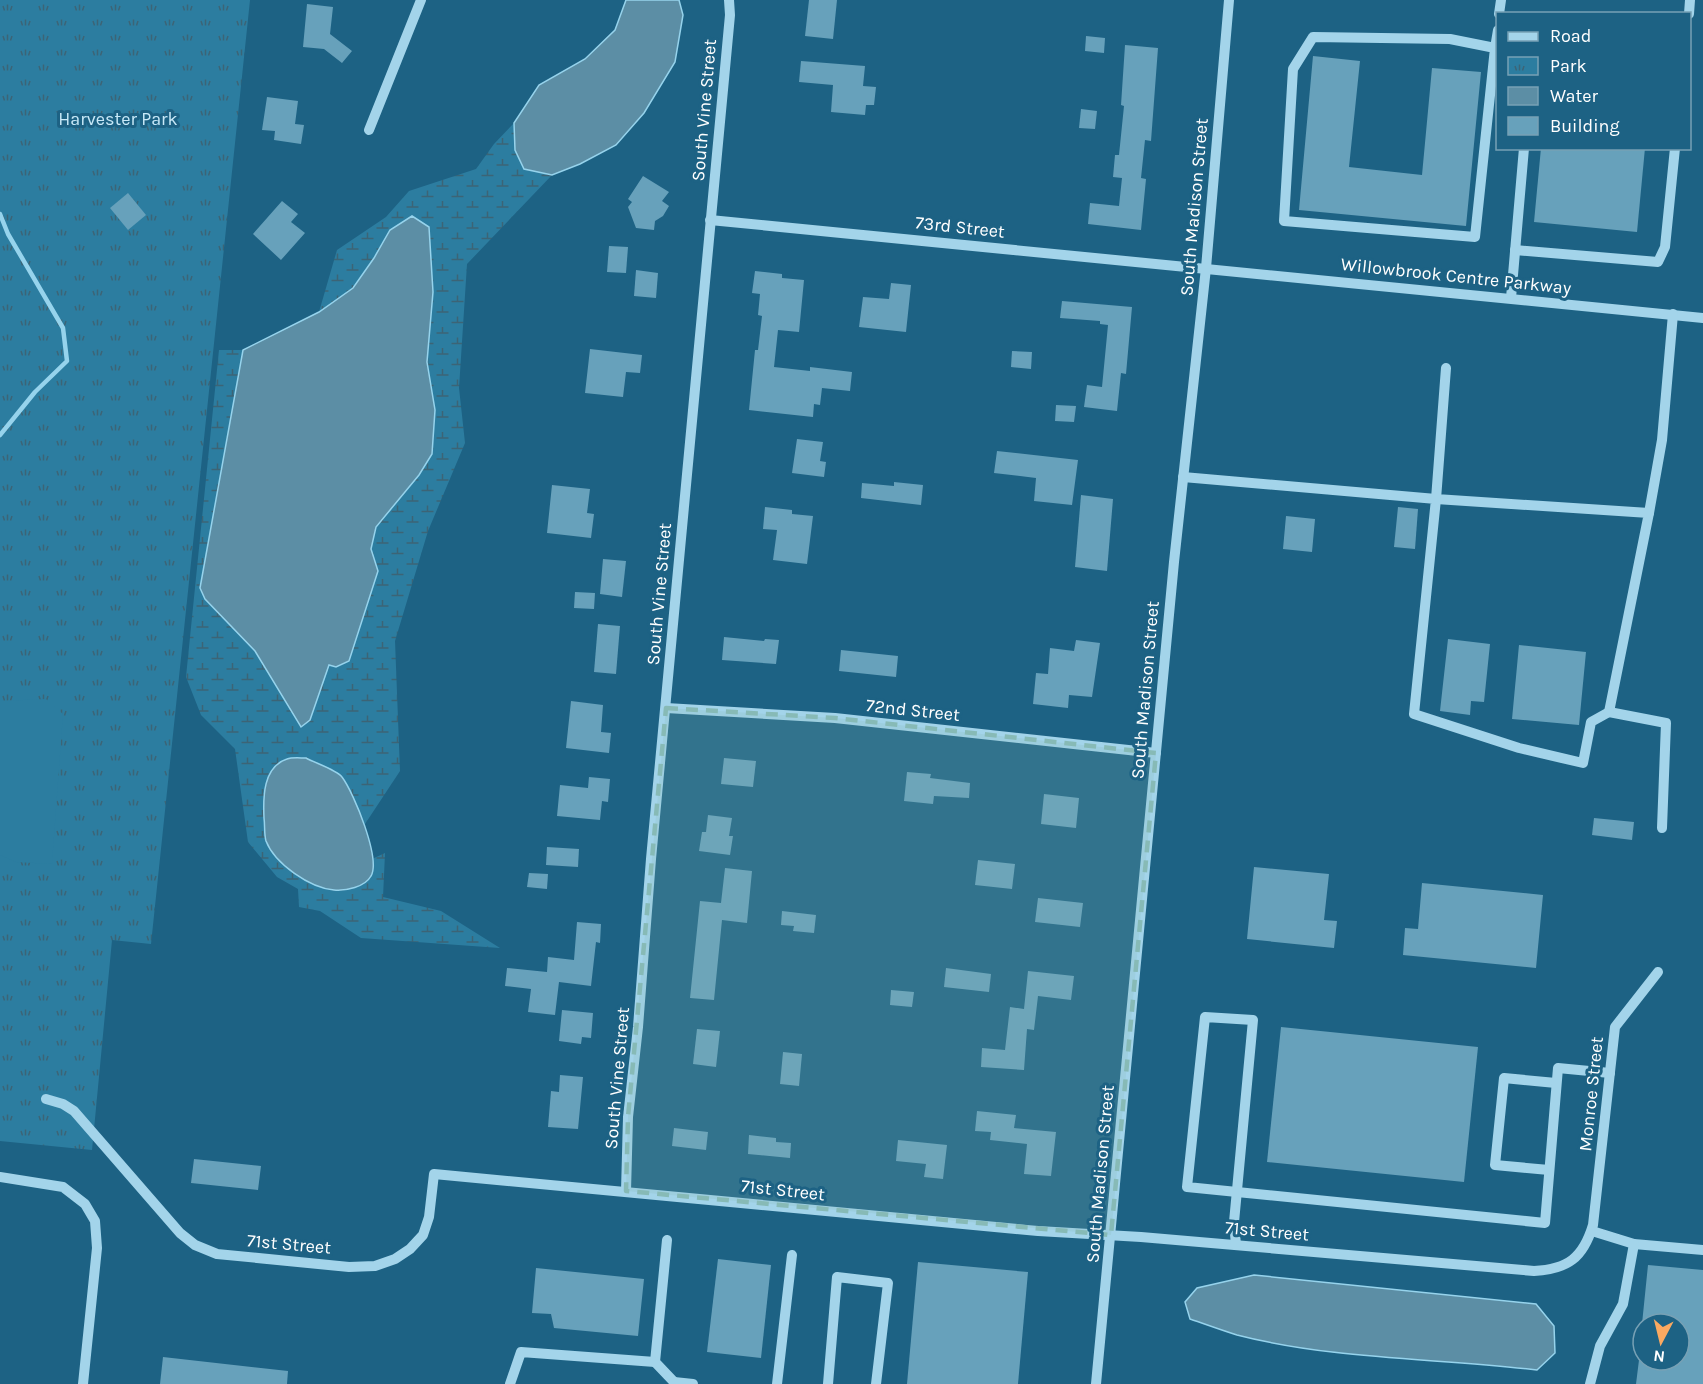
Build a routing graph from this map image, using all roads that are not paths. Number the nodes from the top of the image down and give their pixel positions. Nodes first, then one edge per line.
1 (421, 0) edge
2 (729, 0) edge
3 (1228, 0) edge
4 (1496, 48) edge
5 (369, 130) dead end
6 (1524, 150) edge
7 (1675, 150) edge
8 (710, 220) junction
9 (1515, 250) junction
10 (1206, 268) junction
11 (1511, 298) junction
12 (1673, 314) junction
13 (1703, 318) edge
14 (1446, 368) dead end
15 (1183, 477) junction
16 (1436, 499) junction
17 (1648, 513) junction
18 (666, 708) junction
19 (1608, 712) junction
20 (1156, 753) junction
21 (1662, 828) dead end
22 (1658, 972) dead end
23 (1610, 1072) junction
24 (1556, 1083) junction
25 (46, 1099) dead end
26 (1549, 1170) junction
27 (0, 1177) edge
28 (626, 1191) junction
29 (1237, 1192) junction
30 (1596, 1199) joint
31 (1592, 1231) junction
32 (1111, 1235) junction
33 (667, 1240) dead end
34 (1634, 1244) junction
35 (1236, 1245) junction
36 (1703, 1251) edge
37 (792, 1255) dead end
38 (655, 1362) junction
39 (674, 1383) edge
40 (83, 1384) edge
41 (510, 1384) edge
42 (693, 1384) edge
43 (777, 1384) edge
44 (828, 1384) edge
45 (876, 1384) edge
46 (1096, 1384) edge
47 (1590, 1384) edge

1 - 5 street
2 - 8 street, South Vine Street
3 - 10 street, South Madison Street
4 - 4 street
6 - 9 street
7 - 9 street
8 - 10 street, 73rd Street
8 - 18 street, South Vine Street
9 - 11 street
10 - 11 street, Willowbrook Centre Parkway
10 - 15 street, South Madison Street
11 - 12 street, Willowbrook Centre Parkway
12 - 13 street, Willowbrook Centre Parkway
12 - 17 street
14 - 16 street
15 - 16 street
15 - 20 street, South Madison Street
16 - 17 street
16 - 19 street
17 - 19 street
18 - 20 street, 72nd Street
18 - 28 street, South Vine Street
19 - 21 street
20 - 32 street, South Madison Street
22 - 23 street, Monroe Street
23 - 24 street
23 - 30 street, Monroe Street
24 - 26 street
24 - 26 street
25 - 28 street, 71st Street
26 - 29 street
27 - 40 street
28 - 32 street, 71st Street
29 - 29 street
29 - 35 street
30 - 31 street, 71st Street
31 - 34 street
31 - 35 street, 71st Street
32 - 35 street, 71st Street
32 - 46 street, South Madison Street
33 - 38 street
34 - 36 street
34 - 47 street
37 - 43 street
38 - 39 street
38 - 41 street
39 - 42 street
44 - 45 street

